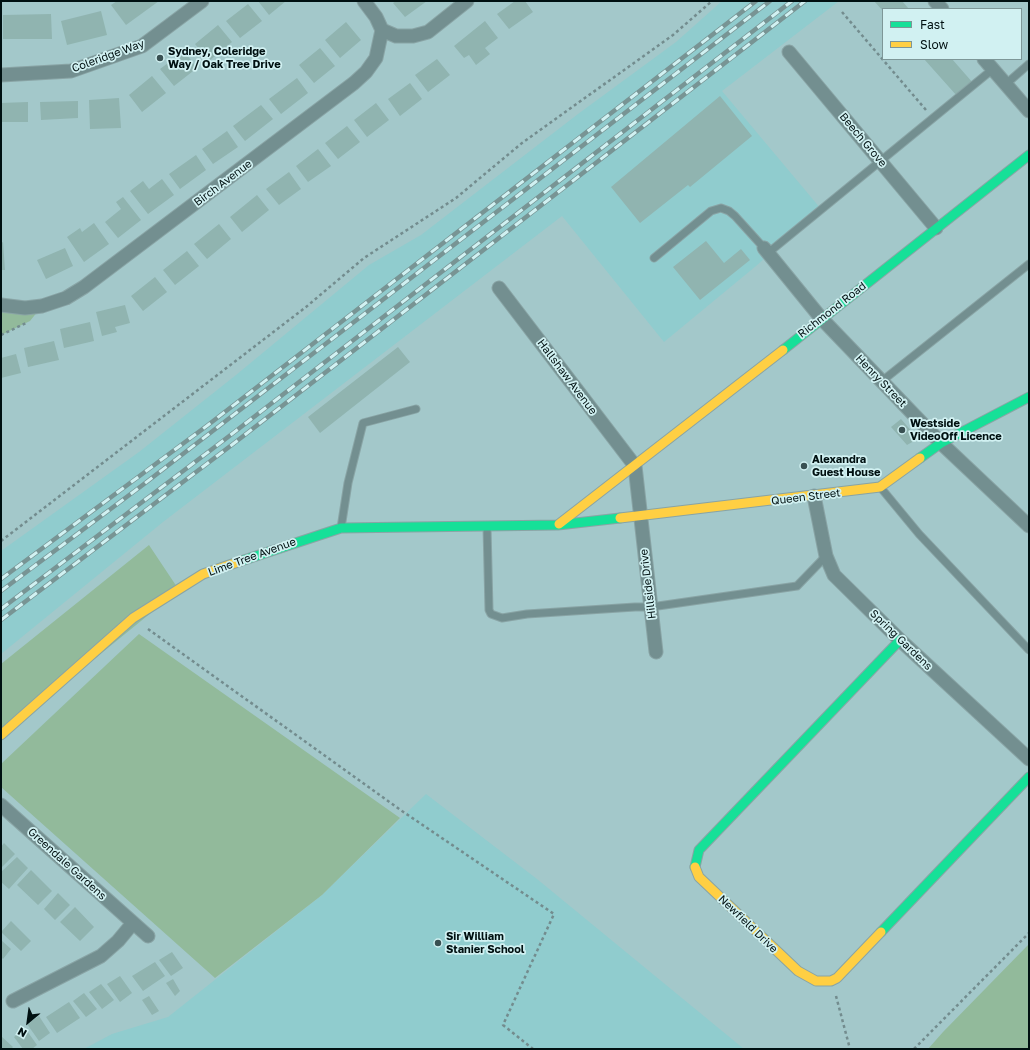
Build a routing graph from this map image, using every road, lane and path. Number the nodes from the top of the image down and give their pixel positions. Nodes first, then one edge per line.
1 (202, 1) edge
2 (364, 1) edge
3 (467, 1) edge
4 (712, 1) edge
5 (842, 12) dead end
6 (382, 30) junction
7 (789, 52) dead end
8 (882, 59) edge
9 (883, 60) edge
10 (985, 60) edge
11 (1029, 64) edge
12 (993, 69) junction
13 (1, 75) edge
14 (1006, 84) junction
15 (1029, 111) edge
16 (934, 119) junction
17 (1029, 155) edge
18 (882, 162) junction
19 (936, 228) junction
20 (766, 251) junction
21 (654, 258) dead end
22 (1029, 264) edge
23 (499, 288) dead end
24 (1, 305) edge
25 (821, 318) junction
26 (882, 382) junction
27 (1029, 397) edge
28 (416, 409) dead end
29 (941, 443) junction
30 (635, 466) junction
31 (880, 487) junction
32 (814, 496) junction
33 (640, 516) junction
34 (486, 525) junction
35 (558, 525) junction
36 (1029, 526) edge
37 (342, 528) junction
38 (1, 541) edge
39 (826, 556) junction
40 (651, 607) junction
41 (132, 618) junction
42 (900, 640) junction
43 (1029, 650) edge
44 (656, 652) dead end
45 (1, 735) edge
46 (1029, 759) edge
47 (1029, 777) edge
48 (1, 805) edge
49 (133, 923) junction
50 (1029, 933) edge
51 (148, 936) dead end
52 (831, 981) junction
53 (13, 1001) dead end
54 (533, 1049) edge
55 (850, 1049) edge
56 (914, 1049) edge

1 - 13 street, Coleridge Way
2 - 6 street
3 - 6 street
4 - 38 path
5 - 8 path
6 - 24 street, Birch Avenue
7 - 18 street, Beech Grove
9 - 16 path
10 - 12 street
11 - 14 lane
12 - 14 street
12 - 16 lane
14 - 15 street
16 - 18 lane
17 - 19 street, Richmond Road
18 - 19 street, Beech Grove
18 - 20 lane
19 - 25 street, Richmond Road
20 - 21 lane
20 - 25 street, Henry Street
22 - 26 lane
23 - 30 street, Hallshaw Avenue
25 - 26 street, Henry Street
25 - 30 street, Richmond Road
26 - 29 street, Henry Street
27 - 29 street, Queen Street
28 - 37 lane
29 - 31 street, Queen Street
29 - 36 street, Henry Street
30 - 33 street
30 - 35 street, Richmond Road
31 - 32 street, Queen Street
31 - 43 lane
32 - 33 street, Queen Street
32 - 39 street, Spring Gardens
33 - 35 street, Queen Street
33 - 40 street, Hillside Drive
34 - 35 street, Lime Tree Avenue
34 - 37 street, Lime Tree Avenue
34 - 40 lane
37 - 41 street, Lime Tree Avenue
39 - 40 lane
39 - 42 street, Spring Gardens
40 - 44 street, Hillside Drive
41 - 45 street, Lime Tree Avenue
41 - 54 path
42 - 46 street, Spring Gardens
42 - 52 street, Newfield Drive
47 - 52 street
48 - 49 street, Greendale Gardens
49 - 51 street, Greendale Gardens
49 - 53 street
50 - 56 path
52 - 55 path

